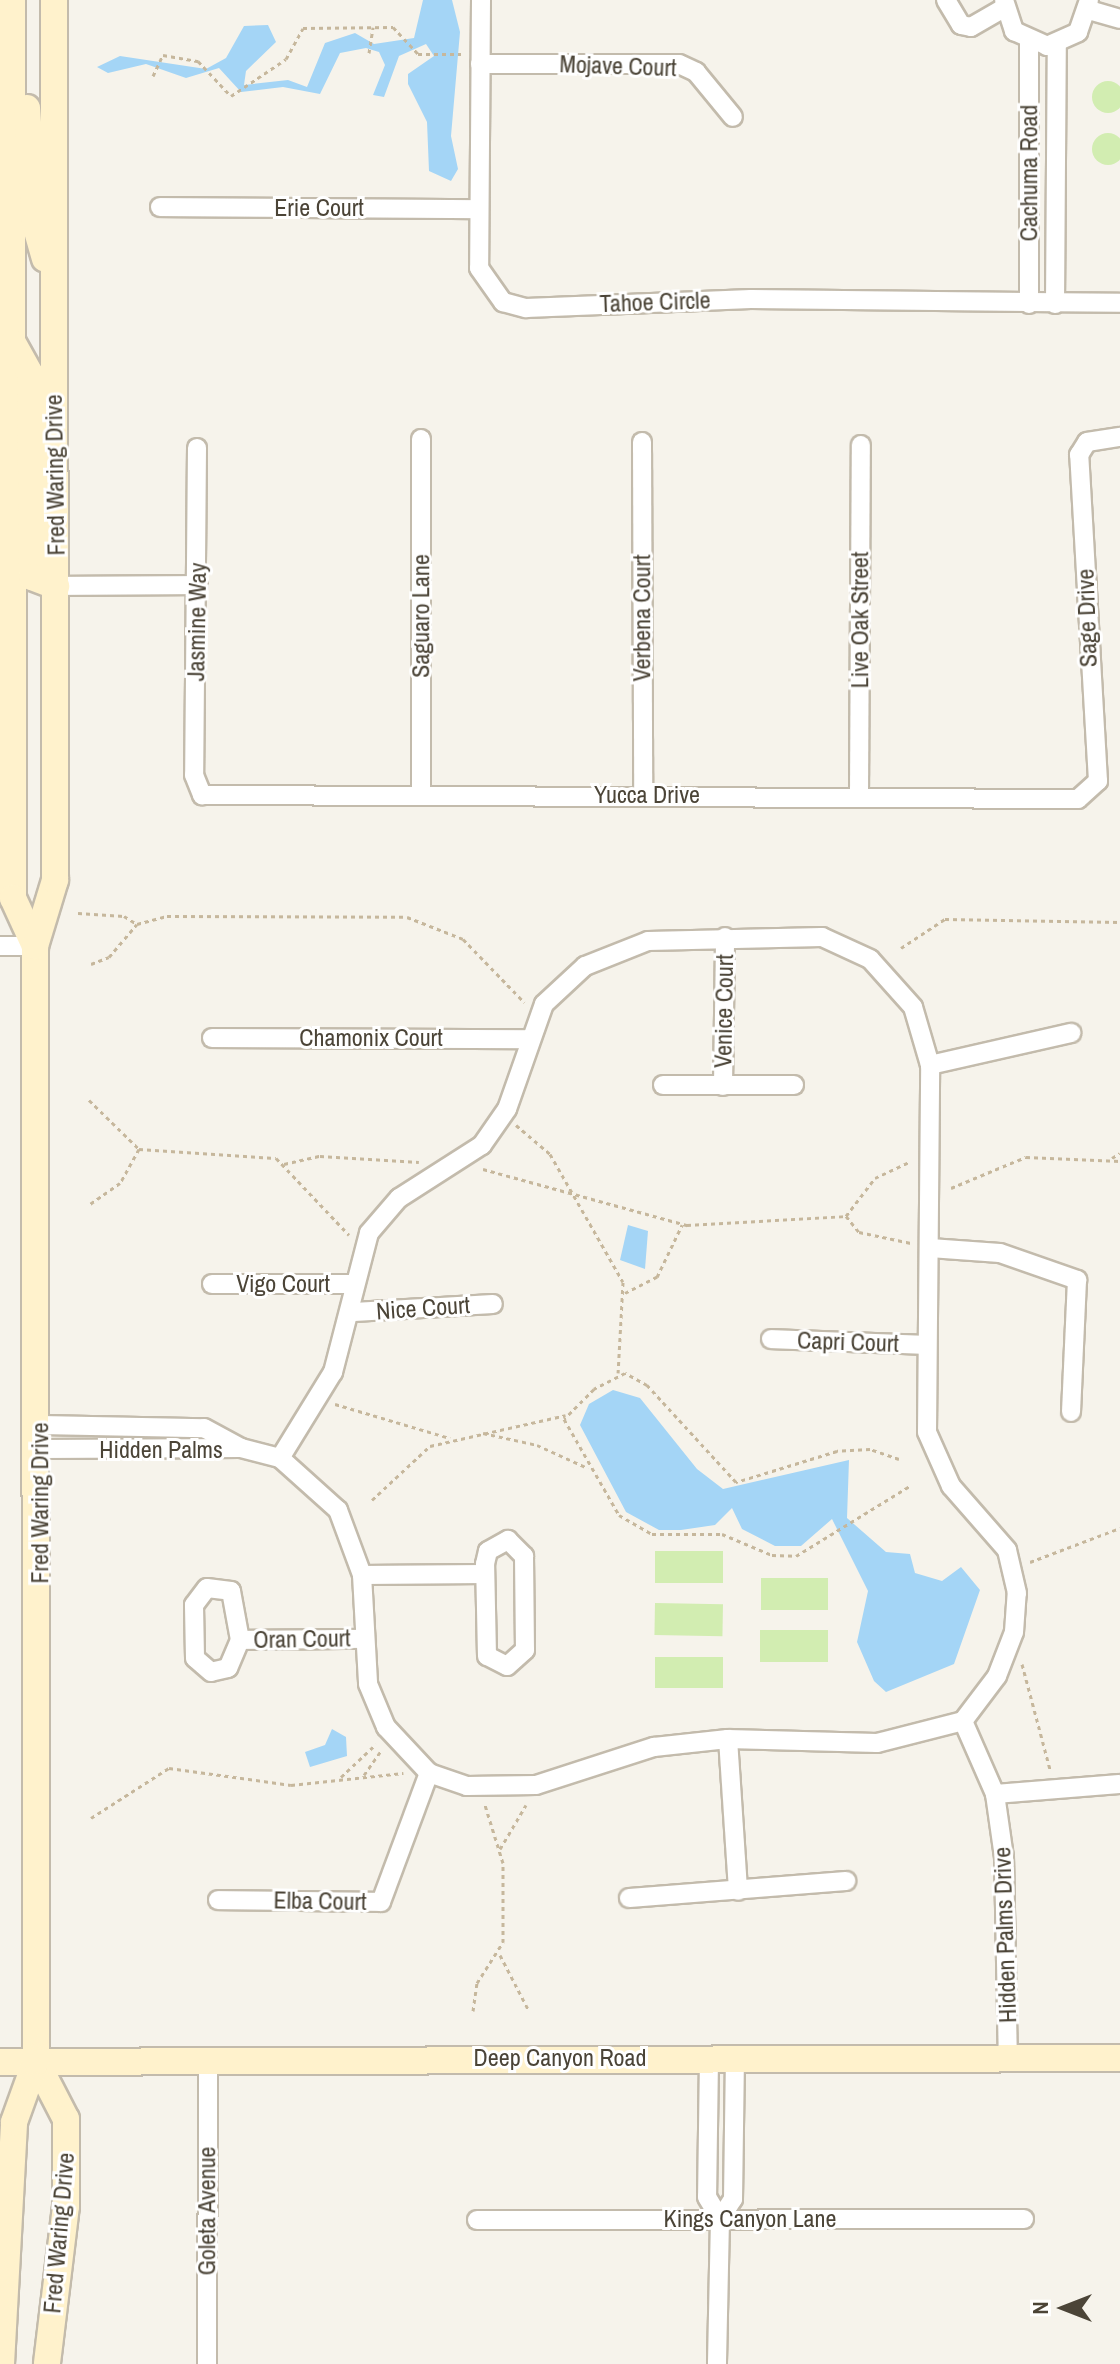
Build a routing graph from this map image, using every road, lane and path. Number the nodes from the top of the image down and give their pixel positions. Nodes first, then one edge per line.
1 (12, 0) edge
2 (54, 0) edge
3 (481, 0) edge
4 (946, 0) edge
5 (1004, 4) edge
6 (1089, 5) edge
7 (1120, 19) edge
8 (373, 27) junction
9 (1029, 43) junction
10 (1057, 45) junction
11 (369, 53) dead end
12 (460, 54) dead end
13 (480, 64) junction
14 (153, 76) dead end
15 (6, 107) edge
16 (733, 117) dead end
17 (160, 207) dead end
18 (478, 209) junction
19 (54, 289) junction
20 (1120, 303) edge
21 (1029, 304) junction
22 (1055, 304) junction
23 (11, 340) junction
24 (1120, 437) edge
25 (421, 439) dead end
26 (642, 442) dead end
27 (861, 445) dead end
28 (197, 448) dead end
29 (198, 585) junction
30 (56, 586) junction
31 (421, 794) junction
32 (1091, 794) joint
33 (202, 795) joint
34 (643, 795) junction
35 (859, 795) junction
36 (78, 913) dead end
37 (1120, 922) edge
38 (137, 924) junction
39 (725, 937) junction
40 (0, 946) edge
41 (35, 946) junction
42 (901, 948) dead end
43 (91, 964) dead end
44 (523, 1008) dead end
45 (1071, 1033) dead end
46 (212, 1038) dead end
47 (529, 1039) junction
48 (930, 1065) junction
49 (663, 1085) dead end
50 (794, 1085) dead end
51 (723, 1086) junction
52 (89, 1100) dead end
53 (516, 1125) dead end
54 (139, 1149) junction
55 (1120, 1153) edge
56 (1112, 1158) junction
57 (1120, 1161) edge
58 (420, 1162) dead end
59 (910, 1162) dead end
60 (284, 1164) junction
61 (483, 1169) dead end
62 (567, 1187) junction
63 (951, 1188) dead end
64 (90, 1204) dead end
65 (846, 1216) junction
66 (682, 1225) junction
67 (349, 1235) dead end
68 (911, 1243) dead end
69 (930, 1248) junction
70 (212, 1284) dead end
71 (355, 1284) junction
72 (625, 1293) junction
73 (493, 1304) dead end
74 (354, 1312) junction
75 (771, 1339) dead end
76 (926, 1345) junction
77 (618, 1374) junction
78 (335, 1404) dead end
79 (1071, 1412) dead end
80 (567, 1415) junction
81 (173, 1427) junction
82 (478, 1432) junction
83 (41, 1437) junction
84 (452, 1439) junction
85 (241, 1448) junction
86 (172, 1451) junction
87 (280, 1458) junction
88 (899, 1459) dead end
89 (588, 1468) junction
90 (910, 1486) dead end
91 (372, 1500) dead end
92 (1120, 1528) edge
93 (1026, 1564) dead end
94 (485, 1574) junction
95 (362, 1575) junction
96 (364, 1639) junction
97 (240, 1640) dead end
98 (1022, 1664) dead end
99 (963, 1721) junction
100 (728, 1739) junction
101 (377, 1744) dead end
102 (381, 1751) dead end
103 (407, 1773) dead end
104 (429, 1773) junction
105 (1051, 1773) dead end
106 (364, 1775) junction
107 (341, 1777) junction
108 (1120, 1784) edge
109 (995, 1794) junction
110 (485, 1805) dead end
111 (526, 1805) dead end
112 (91, 1818) dead end
113 (500, 1849) junction
114 (846, 1881) dead end
115 (738, 1891) junction
116 (629, 1898) dead end
117 (218, 1900) dead end
118 (500, 1955) junction
119 (528, 2009) dead end
120 (473, 2011) dead end
121 (722, 2058) junction
122 (1120, 2058) edge
123 (208, 2059) junction
124 (1008, 2060) junction
125 (36, 2061) junction
126 (0, 2062) edge
127 (720, 2219) junction
128 (1024, 2219) dead end
129 (477, 2220) dead end
130 (1, 2364) edge
131 (47, 2364) edge
132 (207, 2364) edge
133 (717, 2364) edge

1 - 15 main road, Fred Waring Drive
2 - 19 main road, Fred Waring Drive
3 - 13 street, Tahoe Circle
4 - 5 street
5 - 9 street
6 - 7 street
6 - 10 street
8 - 11 path
8 - 12 path
8 - 14 path
9 - 10 street
9 - 21 street, Cachuma Road
10 - 22 street, Cachuma Road
13 - 16 street, Mojave Court
13 - 18 street, Tahoe Circle
15 - 19 main road
15 - 23 main road, Fred Waring Drive
17 - 18 street, Erie Court
18 - 21 street, Tahoe Circle
19 - 30 main road, Fred Waring Drive
20 - 22 street, Tahoe Circle
21 - 22 street, Tahoe Circle
23 - 30 main road
23 - 41 main road, Fred Waring Drive
24 - 32 street, Sage Drive
25 - 31 street, Saguaro Lane
26 - 34 street, Verbena Court
27 - 35 street, Live Oak Street
28 - 29 street, Jasmine Way
29 - 30 street
29 - 33 street, Jasmine Way
30 - 41 main road, Fred Waring Drive
31 - 33 street, Yucca Drive
31 - 34 street, Yucca Drive
32 - 35 street, Yucca Drive
34 - 35 street, Yucca Drive
36 - 38 path
37 - 42 path
38 - 43 path
38 - 44 path
39 - 47 street
39 - 48 street
39 - 51 street, Venice Court
40 - 41 street
41 - 83 main road, Fred Waring Drive
45 - 48 street
46 - 47 street, Chamonix Court
47 - 71 street
48 - 69 street
49 - 51 street, Venice Court
50 - 51 street, Venice Court
52 - 54 path
53 - 62 path
54 - 60 path
54 - 64 path
55 - 56 path
56 - 57 path
56 - 63 path
58 - 60 path
59 - 65 path
60 - 67 path
61 - 62 path
62 - 66 path
62 - 72 path
65 - 66 path
65 - 68 path
66 - 72 path
69 - 76 street
69 - 79 street
70 - 71 street, Vigo Court
71 - 74 street
72 - 77 path
73 - 74 street, Nice Court
74 - 87 street
75 - 76 street, Capri Court
76 - 99 street
77 - 80 path
77 - 88 path
78 - 84 path
80 - 82 path
80 - 89 path
81 - 83 street
81 - 85 street
81 - 86 street
82 - 84 path
82 - 89 path
83 - 86 street, Hidden Palms
83 - 125 main road, Fred Waring Drive
84 - 91 path
85 - 86 street, Hidden Palms
85 - 87 street, Hidden Palms
87 - 95 street
89 - 90 path
92 - 93 path
94 - 94 street
94 - 95 street
95 - 96 street
96 - 97 street, Oran Court
96 - 104 street
98 - 105 path
99 - 100 street
99 - 109 street, Hidden Palms Drive
100 - 104 street
100 - 115 street
101 - 107 path
102 - 106 path
103 - 106 path
104 - 117 street, Elba Court
106 - 107 path
107 - 112 path
108 - 109 street
109 - 124 street, Hidden Palms Drive
110 - 113 path
111 - 113 path
113 - 118 path
114 - 115 street
115 - 116 street
118 - 119 path
118 - 120 path
121 - 123 main road, Deep Canyon Road
121 - 124 main road, Deep Canyon Road
121 - 127 street
121 - 127 street
122 - 124 main road, Deep Canyon Road
123 - 125 main road, Deep Canyon Road
123 - 132 street, Goleta Avenue
125 - 126 main road, Deep Canyon Road
125 - 130 main road, Fred Waring Drive
125 - 131 main road, Fred Waring Drive
127 - 128 street, Kings Canyon Lane
127 - 129 street, Kings Canyon Lane
127 - 133 street

